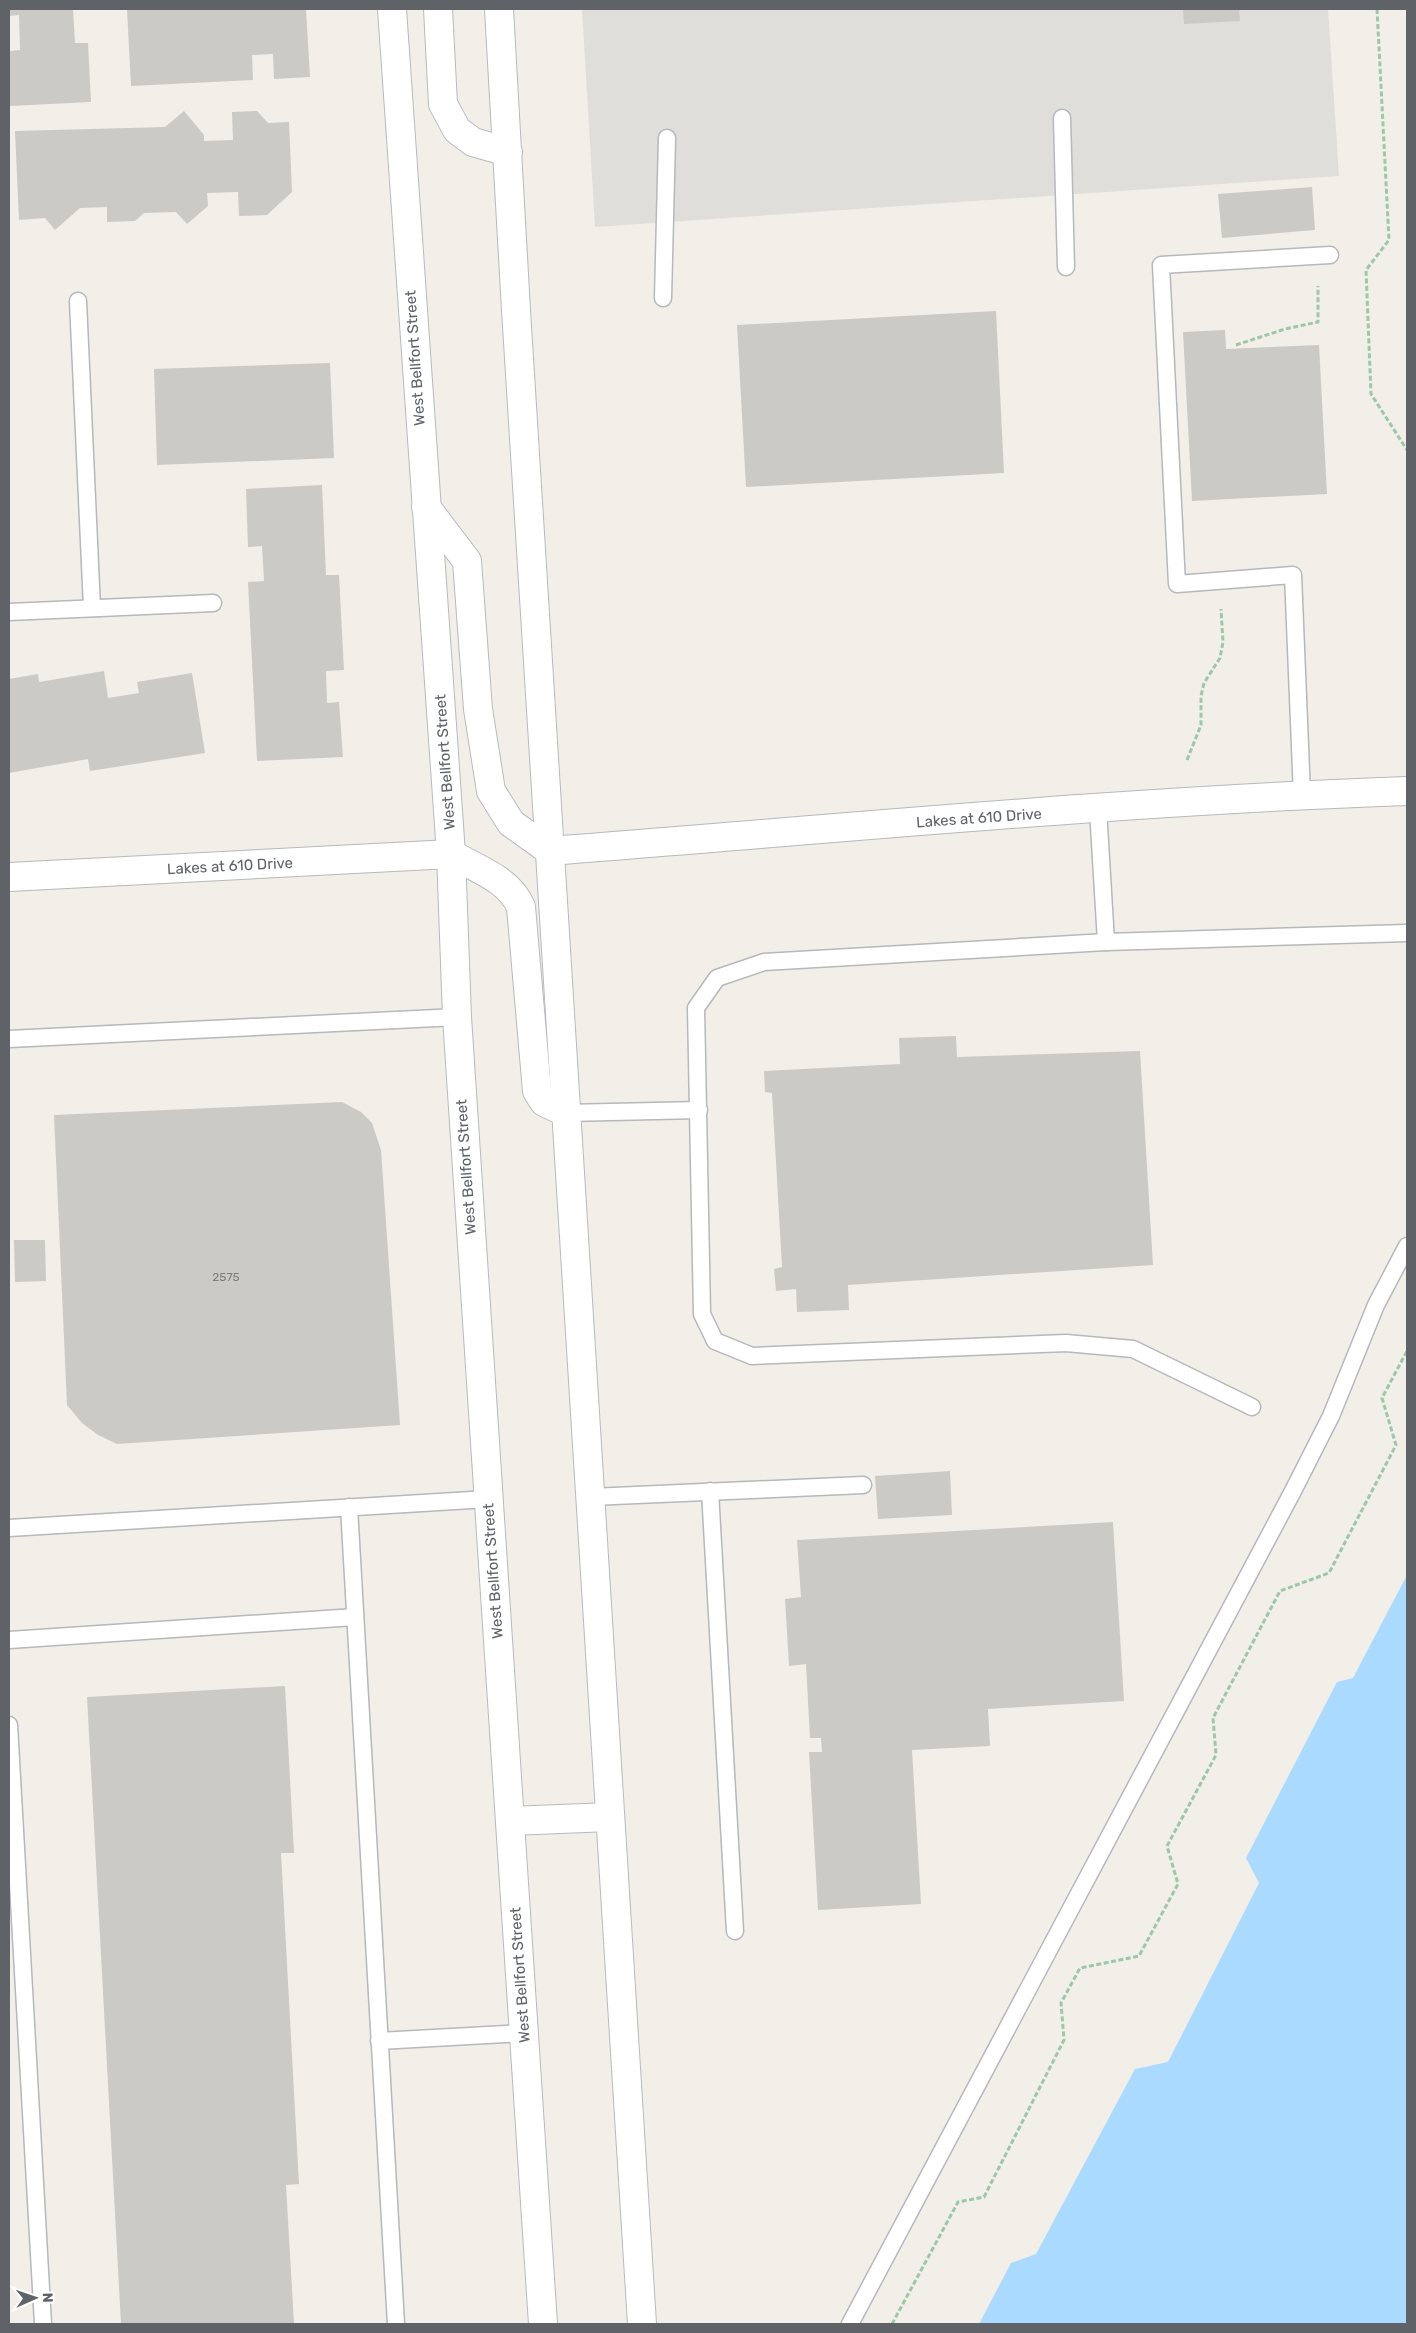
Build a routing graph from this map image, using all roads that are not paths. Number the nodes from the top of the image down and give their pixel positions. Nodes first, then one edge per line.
1 (392, 9) edge
2 (438, 9) edge
3 (499, 9) edge
4 (1062, 118) dead end
5 (667, 138) dead end
6 (508, 152) junction
7 (1322, 256) road end
8 (1066, 267) dead end
9 (663, 298) dead end
10 (78, 300) dead end
11 (426, 507) junction
12 (213, 603) dead end
13 (92, 608) junction
14 (9, 612) edge
15 (1407, 791) edge
16 (1302, 795) junction
17 (1098, 809) junction
18 (550, 851) junction
19 (451, 854) junction
20 (9, 877) edge
21 (1407, 933) edge
22 (1106, 942) junction
23 (457, 1017) junction
24 (9, 1039) edge
25 (698, 1110) junction
26 (567, 1113) junction
27 (1407, 1246) edge
28 (1252, 1407) dead end
29 (863, 1485) dead end
30 (710, 1491) junction
31 (591, 1496) junction
32 (488, 1499) junction
33 (350, 1507) junction
34 (9, 1528) edge
35 (355, 1617) junction
36 (9, 1640) edge
37 (9, 1725) edge
38 (610, 1817) junction
39 (510, 1821) junction
40 (734, 1931) dead end
41 (524, 2033) junction
42 (380, 2041) junction
43 (43, 2324) edge
44 (396, 2324) edge
45 (543, 2324) edge
46 (642, 2324) edge
47 (850, 2324) edge

1 - 11 main road, West Bellfort Street
2 - 6 main road
3 - 6 main road
4 - 8 lane
5 - 9 lane
6 - 18 main road
7 - 16 lane
10 - 13 lane
11 - 18 main road
11 - 19 main road, West Bellfort Street
12 - 13 lane
13 - 14 lane
15 - 16 main road, Lakes at 610 Drive
16 - 17 main road, Lakes at 610 Drive
17 - 18 main road, Lakes at 610 Drive
17 - 22 lane
18 - 26 main road
19 - 20 main road, Lakes at 610 Drive
19 - 23 main road, West Bellfort Street
19 - 26 main road
21 - 22 lane
22 - 25 lane
23 - 24 lane
23 - 32 main road, West Bellfort Street
25 - 26 lane
25 - 28 lane
26 - 31 main road
27 - 47 lane
29 - 30 lane
30 - 31 lane
30 - 40 lane
31 - 38 main road
32 - 33 lane
32 - 39 main road, West Bellfort Street
33 - 34 lane
33 - 35 lane
35 - 36 lane
35 - 42 lane
37 - 43 lane
38 - 39 main road
38 - 46 main road
39 - 41 main road, West Bellfort Street
41 - 42 lane
41 - 45 main road, West Bellfort Street
42 - 44 lane

